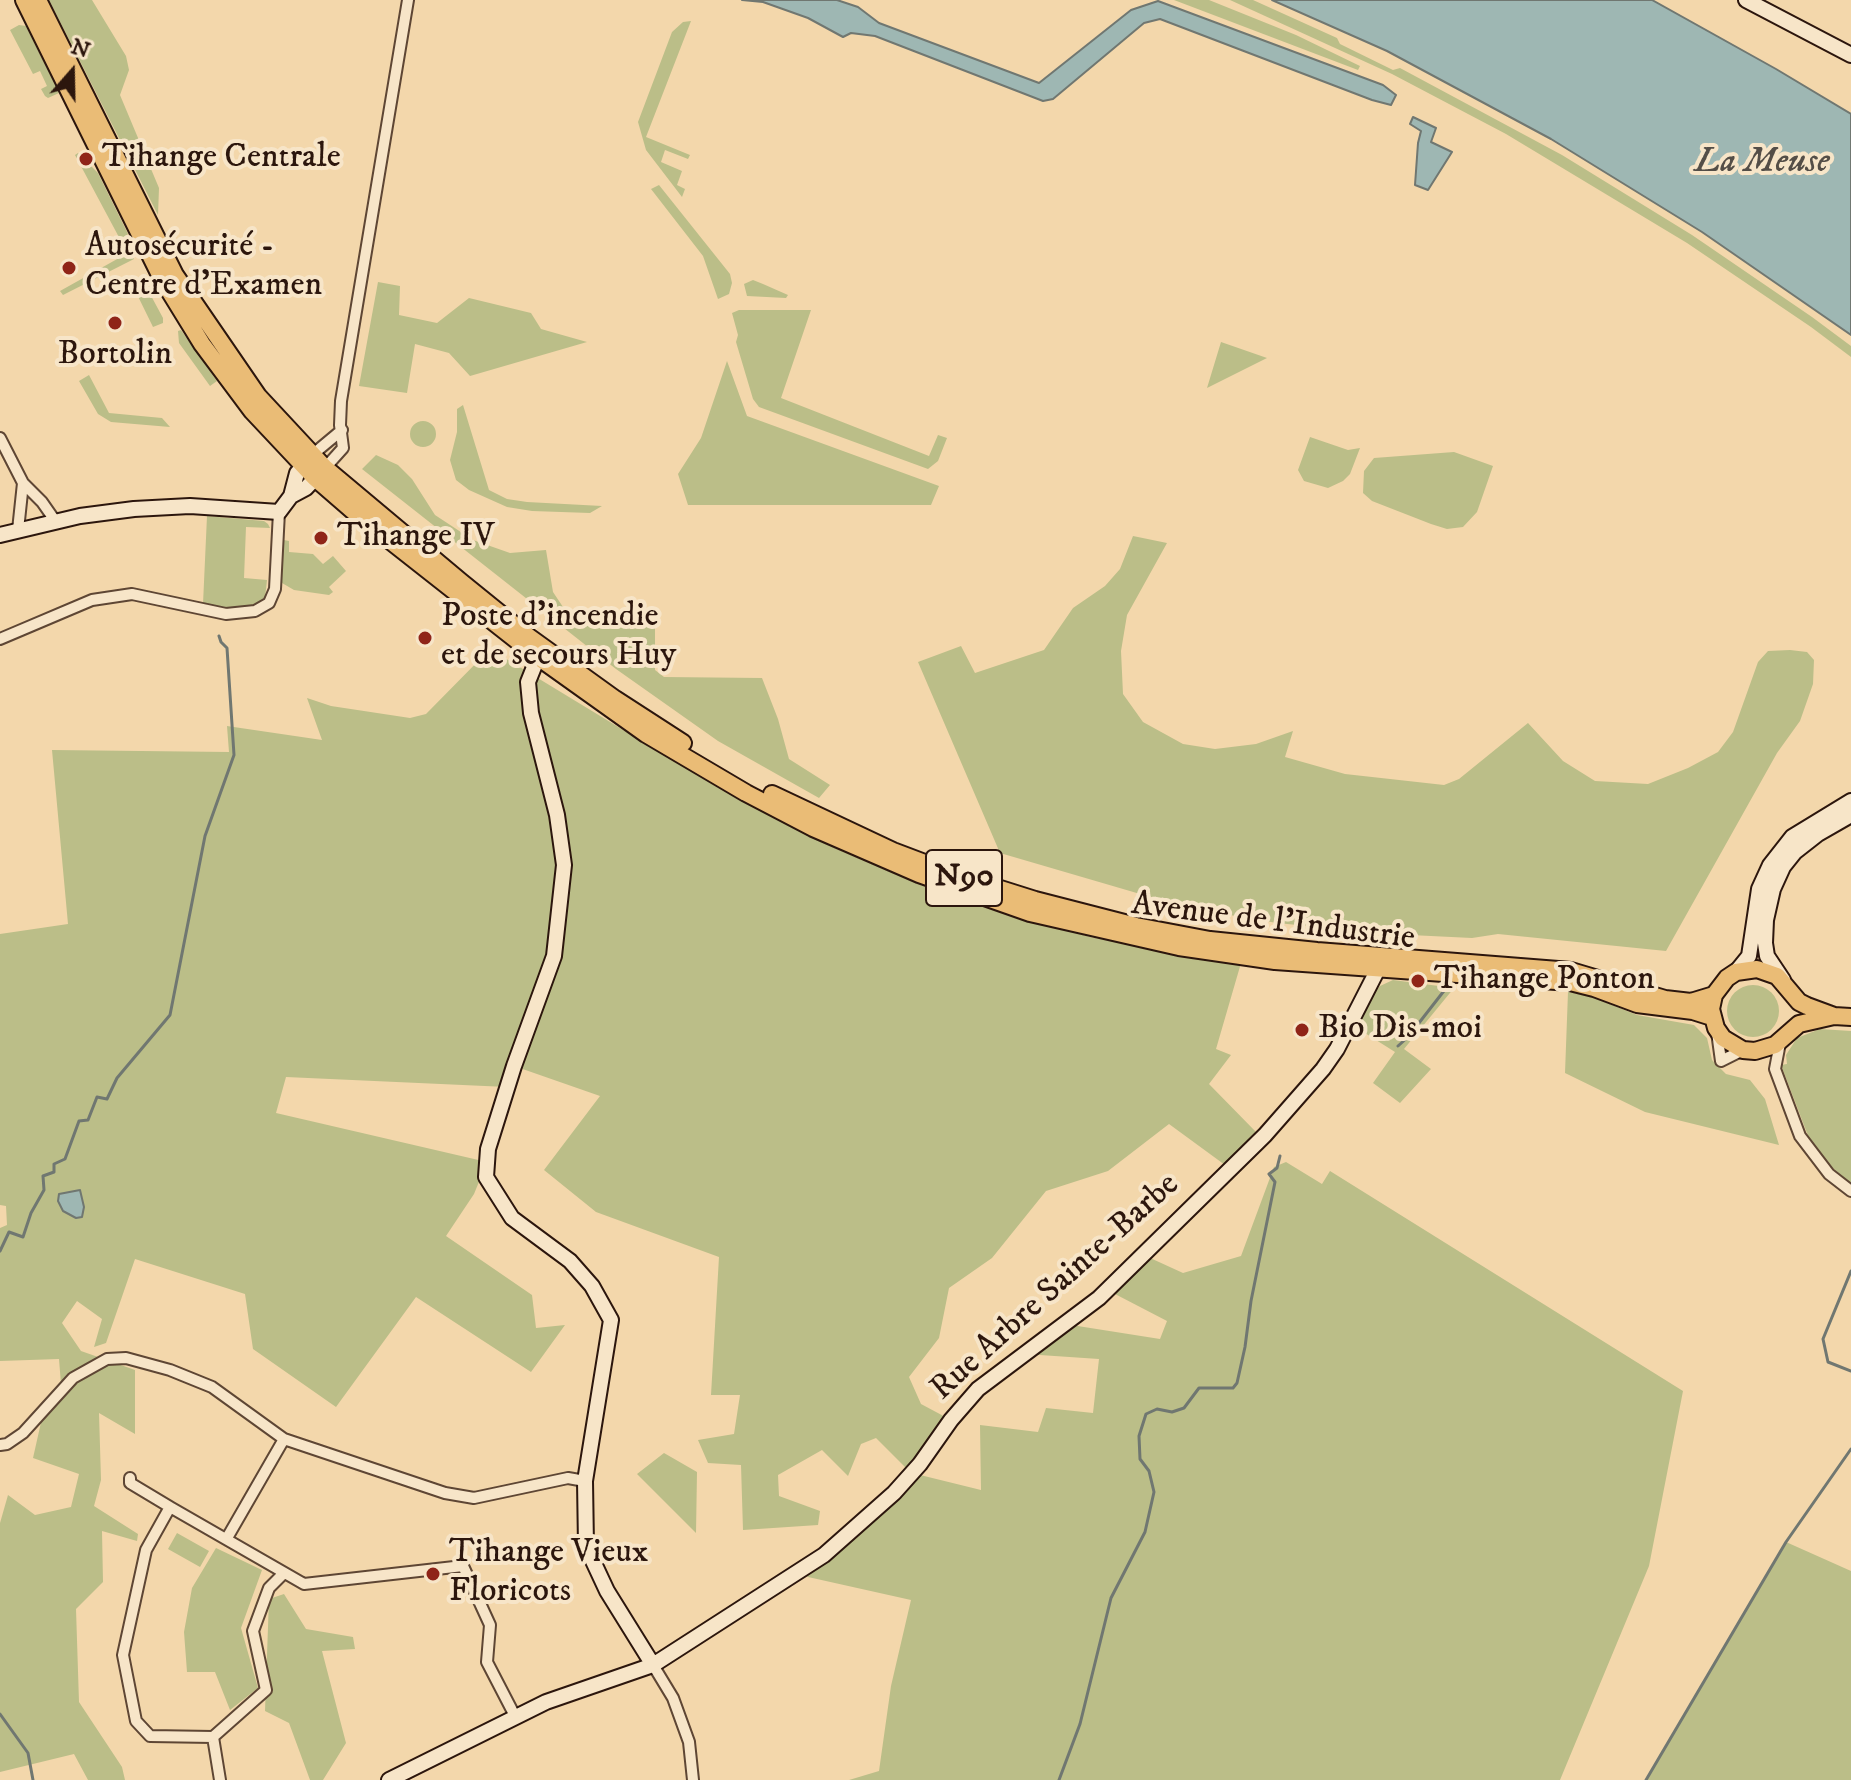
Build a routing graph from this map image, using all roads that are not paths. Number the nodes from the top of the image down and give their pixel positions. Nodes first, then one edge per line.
1 (24, 0) edge
2 (38, 0) edge
3 (408, 0) edge
4 (1753, 2) edge
5 (1851, 55) edge
6 (342, 430) junction
7 (0, 438) edge
8 (307, 460) junction
9 (317, 477) junction
10 (23, 483) junction
11 (291, 496) junction
12 (279, 512) junction
13 (56, 522) junction
14 (18, 530) junction
15 (0, 535) edge
16 (529, 637) junction
17 (0, 639) edge
18 (538, 657) junction
19 (561, 658) junction
20 (1851, 801) edge
21 (1851, 815) edge
22 (1392, 957) junction
23 (1378, 969) junction
24 (1736, 972) junction
25 (1788, 988) junction
26 (1714, 995) junction
27 (1843, 1016) edge
28 (1714, 1023) junction
29 (1785, 1035) junction
30 (1749, 1050) junction
31 (1775, 1069) junction
32 (1851, 1191) edge
33 (284, 1439) junction
34 (0, 1445) edge
35 (130, 1478) dead end
36 (585, 1481) junction
37 (170, 1507) junction
38 (227, 1538) junction
39 (283, 1574) junction
40 (653, 1665) junction
41 (515, 1716) junction
42 (213, 1737) junction
43 (220, 1780) edge
44 (389, 1780) edge
45 (693, 1780) edge

1 - 8 main road, Avenue de l'Industrie / N90
2 - 8 main road, Avenue de l'Industrie / N90
3 - 6 street
4 - 5 street
6 - 8 street
6 - 9 street
7 - 10 street
8 - 9 main road, Avenue de l'Industrie / N90
8 - 11 street
9 - 11 street
9 - 16 main road, Avenue de l'Industrie / N90
9 - 18 main road, Avenue de l'Industrie / N90
10 - 13 street
10 - 14 street
11 - 12 street
12 - 13 street
12 - 17 street
13 - 14 street
14 - 15 street
16 - 18 street
16 - 19 main road, Avenue de l'Industrie / N90
18 - 19 street
18 - 23 main road, Avenue de l'Industrie / N90
18 - 36 street
19 - 22 main road, Avenue de l'Industrie / N90
20 - 24 street
21 - 25 street
22 - 23 street
22 - 26 main road, Avenue de l'Industrie / N90
23 - 28 main road, Avenue de l'Industrie / N90
23 - 40 street, Rue Arbre Sainte-Barbe
24 - 25 main road
24 - 26 main road
25 - 27 main road
25 - 29 main road
26 - 28 main road
27 - 29 main road
28 - 30 main road, N90
29 - 30 main road
29 - 31 street
30 - 31 street
31 - 32 street
33 - 34 street
33 - 36 street
33 - 38 street
35 - 37 street
36 - 40 street
37 - 38 street
37 - 42 street
38 - 39 street
39 - 41 street
39 - 42 street
40 - 41 street, Rue Arbre Sainte-Barbe
40 - 45 street
41 - 44 street, Rue Arbre Sainte-Barbe
42 - 43 street

